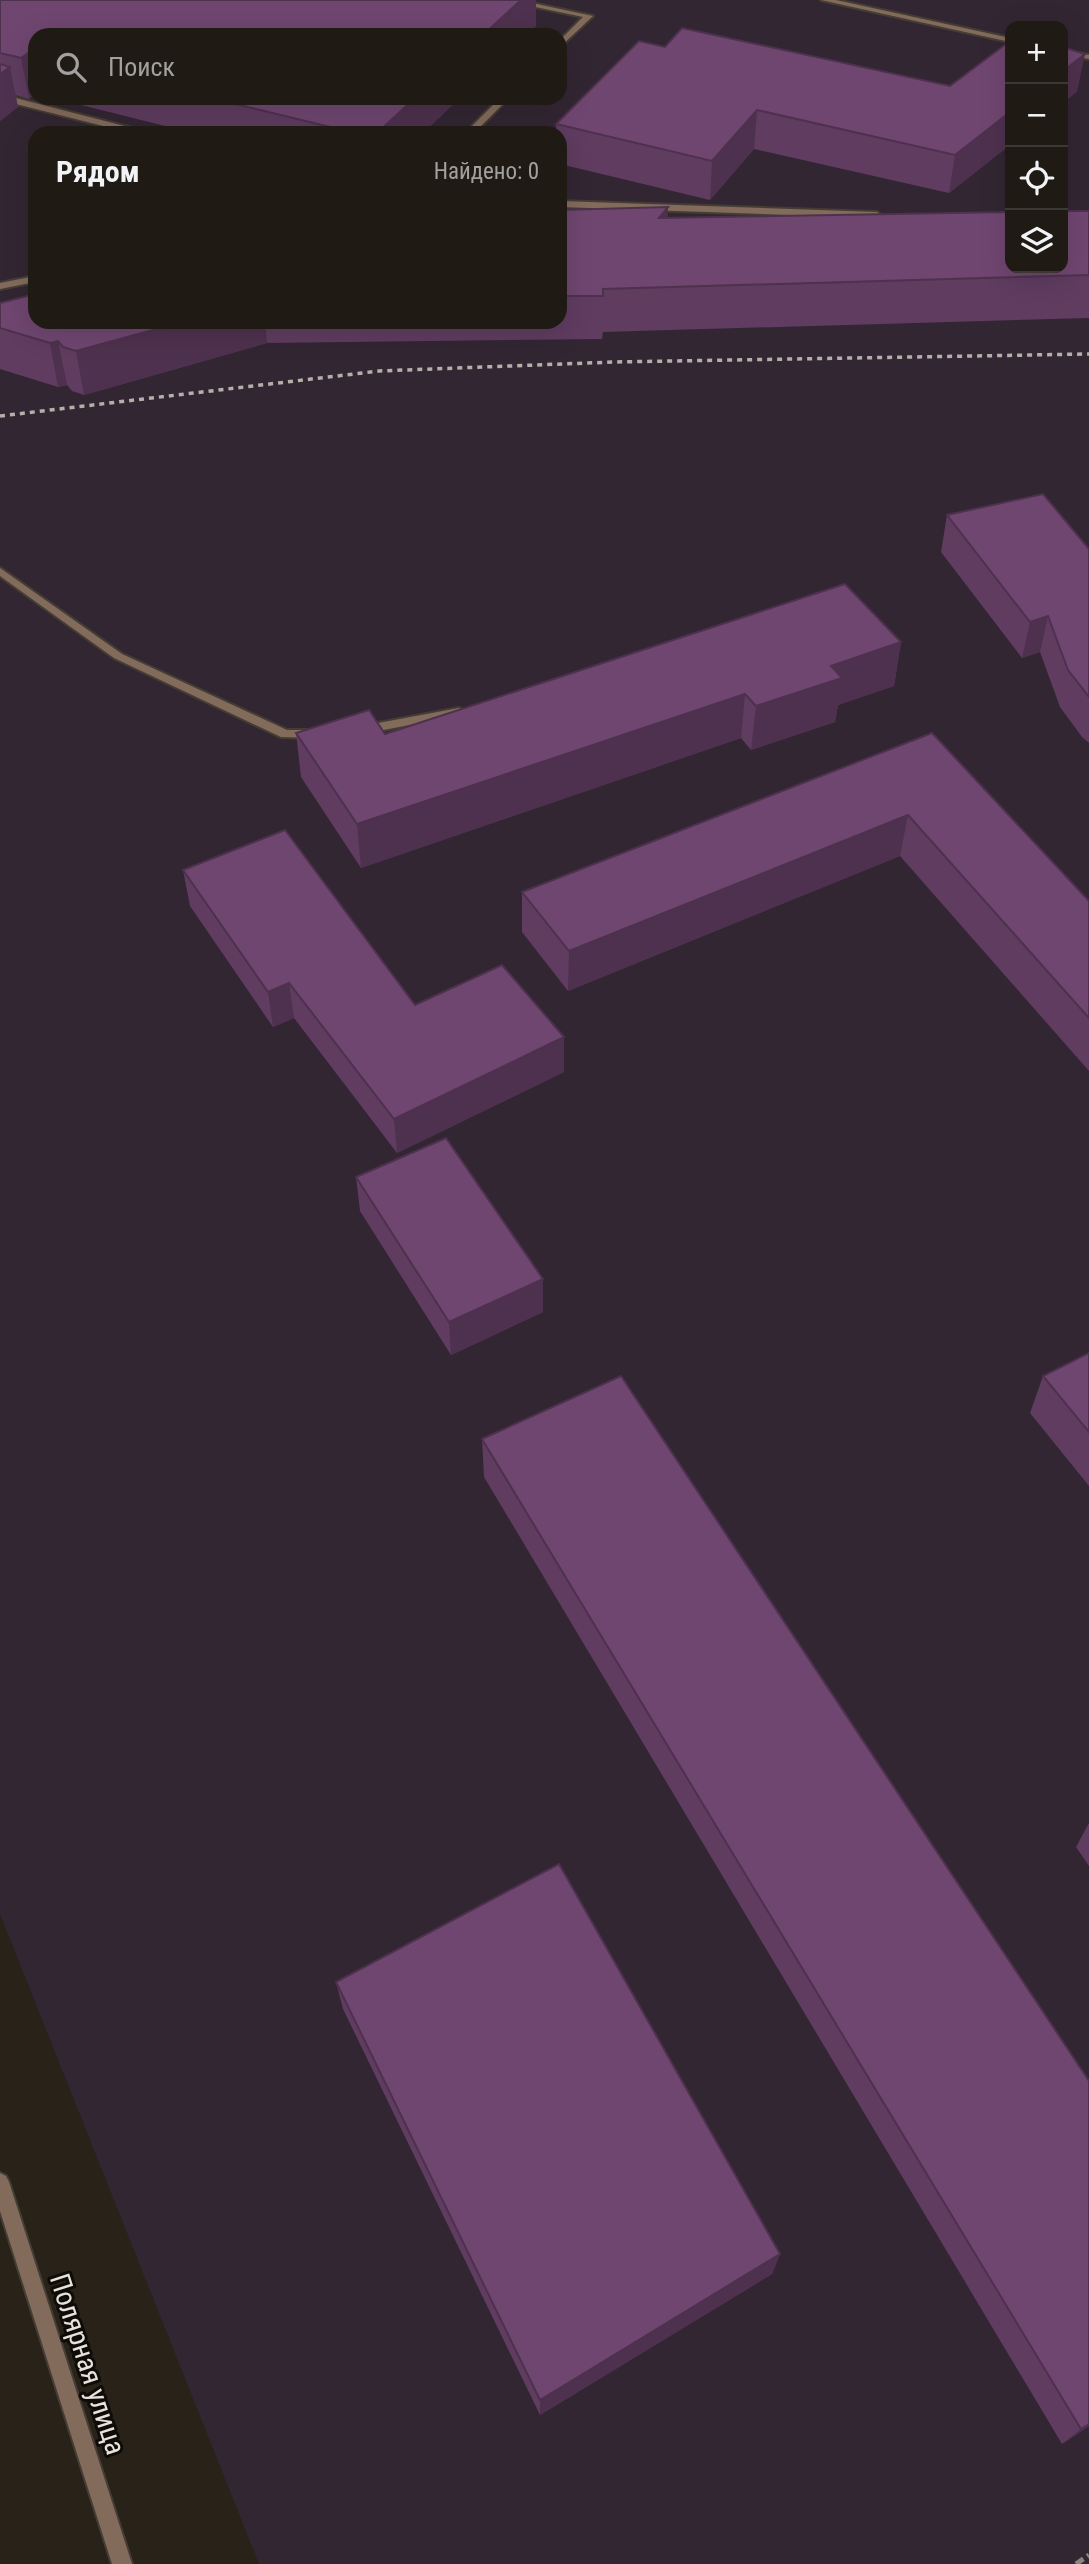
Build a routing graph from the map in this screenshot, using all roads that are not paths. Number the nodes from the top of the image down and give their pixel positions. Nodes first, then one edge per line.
1 (506, 0) edge
2 (825, 0) edge
3 (567, 38) edge
4 (1005, 39) edge
5 (1068, 53) edge
6 (1089, 57) edge
7 (0, 97) edge
8 (28, 104) edge
9 (31, 105) edge
10 (498, 105) edge
11 (114, 126) edge
12 (476, 126) edge
13 (567, 204) edge
14 (887, 216) edge
15 (28, 280) edge
16 (0, 286) edge
17 (0, 571) edge
18 (471, 708) edge
19 (351, 732) edge
20 (324, 734) edge
21 (0, 2182) edge
22 (122, 2564) edge

1 - 3 street
2 - 4 street
5 - 6 street
7 - 8 street
9 - 11 street
10 - 12 street
13 - 14 street
15 - 16 street
17 - 20 street
18 - 19 street
21 - 22 street, Полярная улица

